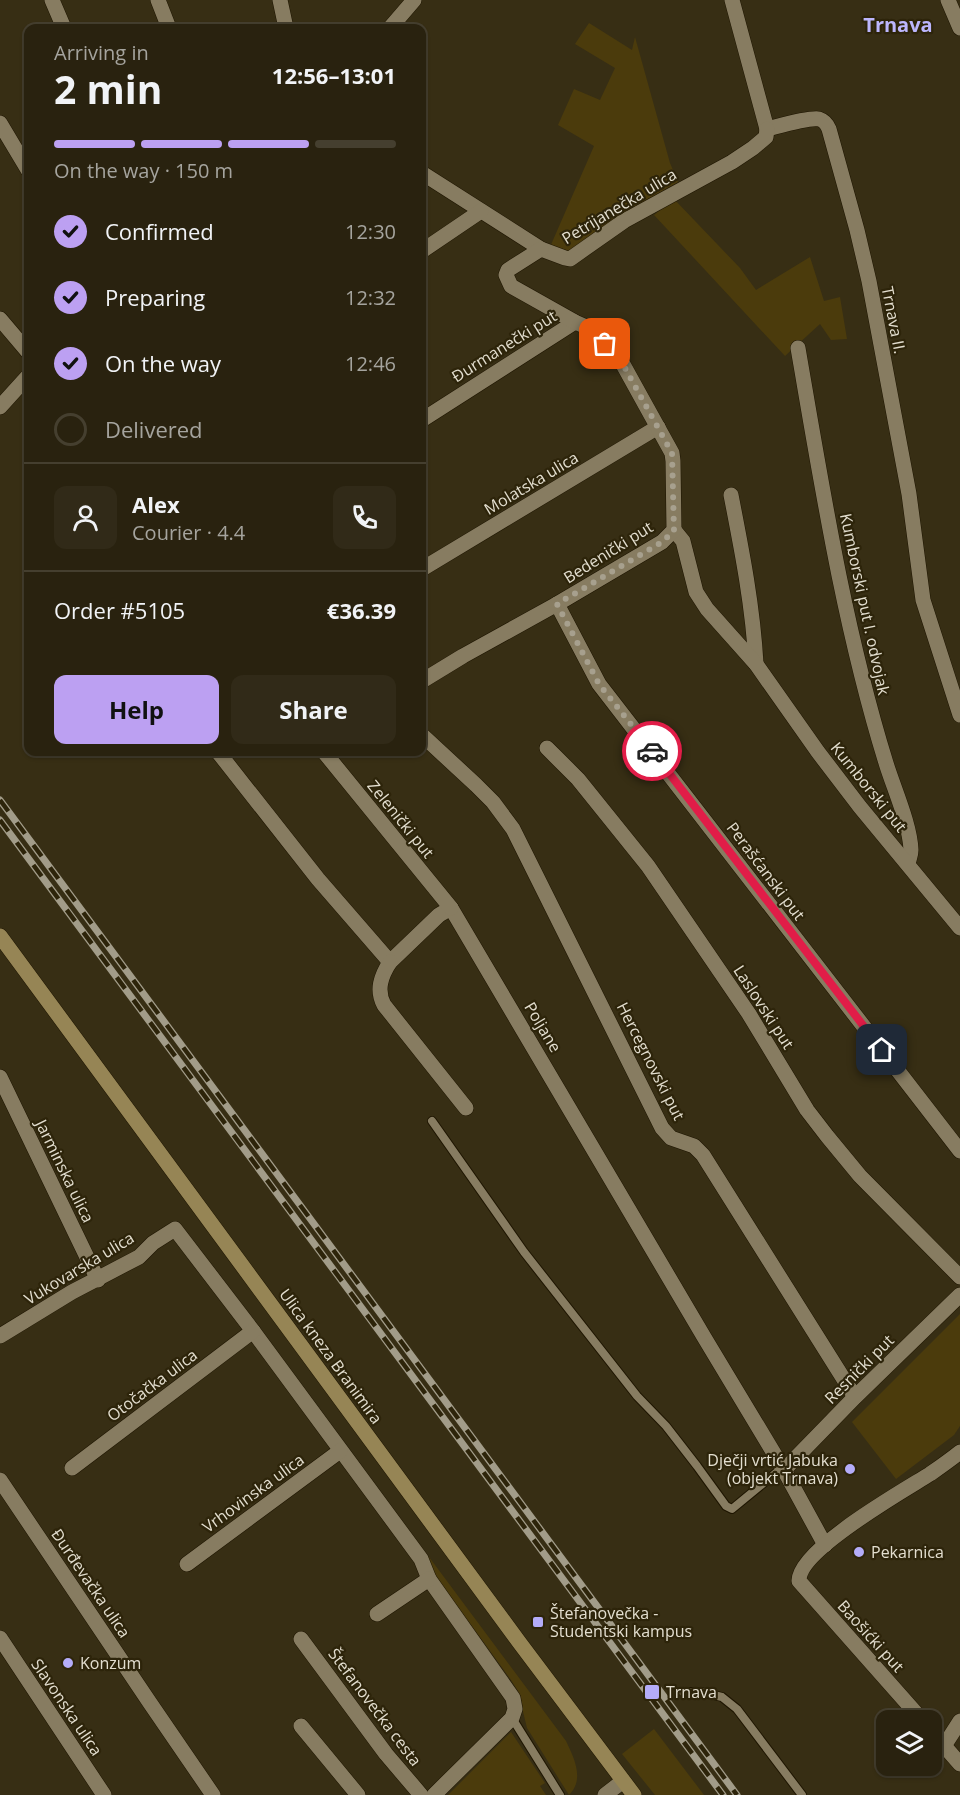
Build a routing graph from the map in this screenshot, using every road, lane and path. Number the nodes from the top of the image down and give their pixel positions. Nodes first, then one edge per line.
1 (52, 0) edge
2 (158, 0) edge
3 (280, 0) edge
4 (414, 0) edge
5 (732, 0) edge
6 (948, 0) edge
7 (62, 24) edge
8 (167, 24) edge
9 (285, 24) edge
10 (393, 24) edge
11 (960, 28) edge
12 (0, 123) edge
13 (767, 129) junction
14 (24, 163) edge
15 (426, 175) edge
16 (481, 210) junction
17 (426, 248) edge
18 (541, 249) junction
19 (0, 319) edge
20 (575, 322) junction
21 (24, 347) edge
22 (798, 348) dead end
23 (24, 381) edge
24 (0, 407) edge
25 (426, 417) edge
26 (658, 427) junction
27 (731, 495) dead end
28 (674, 531) junction
29 (426, 567) edge
30 (557, 604) junction
31 (756, 664) junction
32 (426, 679) edge
33 (960, 715) edge
34 (426, 739) edge
35 (547, 748) dead end
36 (221, 756) edge
37 (327, 756) edge
38 (908, 864) junction
39 (451, 908) junction
40 (960, 928) edge
41 (0, 936) edge
42 (390, 962) junction
43 (0, 1077) edge
44 (466, 1108) dead end
45 (432, 1121) dead end
46 (960, 1151) edge
47 (960, 1277) edge
48 (98, 1280) junction
49 (960, 1295) edge
50 (253, 1331) junction
51 (0, 1336) edge
52 (855, 1397) junction
53 (340, 1451) junction
54 (960, 1452) edge
55 (72, 1468) dead end
56 (784, 1470) junction
57 (0, 1480) edge
58 (825, 1545) junction
59 (187, 1564) dead end
60 (429, 1579) junction
61 (376, 1614) dead end
62 (0, 1638) edge
63 (301, 1639) dead end
64 (683, 1692) dead end
65 (913, 1710) edge
66 (514, 1714) junction
67 (960, 1721) edge
68 (301, 1726) dead end
69 (942, 1744) edge
70 (944, 1746) junction
71 (960, 1764) edge
72 (623, 1781) junction
73 (104, 1795) edge
74 (213, 1795) edge
75 (358, 1795) edge
76 (421, 1795) edge
77 (434, 1795) edge
78 (560, 1795) edge
79 (605, 1795) edge
80 (634, 1795) edge
81 (802, 1795) edge

1 - 7 street
2 - 8 street
3 - 9 street
4 - 10 street
5 - 13 street
6 - 11 street
12 - 14 street
13 - 18 street, Petrijanečka ulica
13 - 33 street, Trnava II.
15 - 16 street, Petrijanečka ulica
16 - 17 street
16 - 18 street, Petrijanečka ulica
18 - 20 street, Bedenički put
19 - 21 street
20 - 25 street, Đurmanečki put
20 - 26 street, Bedenički put
22 - 38 street, Kumborski put I. odvojak
23 - 24 street
26 - 28 street, Bedenički put
26 - 29 street, Molatska ulica
27 - 31 street
28 - 30 street, Bedenički put
28 - 31 street, Kumborski put
30 - 32 street, Bedenički put
30 - 46 street, Perašćanski put
31 - 38 street, Kumborski put
34 - 52 street, Hercegnovski put
35 - 47 street, Laslovski put
36 - 42 street
37 - 39 street, Zelenički put
38 - 40 street, Kumborski put
39 - 42 street
39 - 56 street, Poljane
41 - 72 main road, Ulica kneza Branimira
42 - 44 street
43 - 48 street, Jarminska ulica
45 - 56 lane
48 - 50 street, Vukovarska ulica
48 - 51 street, Vukovarska ulica
49 - 52 street, Resnički put
50 - 53 street
50 - 55 street, Otočačka ulica
52 - 56 street, Resnički put
53 - 59 street, Vrhovinska ulica
53 - 60 street
54 - 58 street
56 - 58 street, Poljane
57 - 74 street, Đurđevačka ulica
58 - 65 street, Baošićki put
60 - 61 street
60 - 66 street
62 - 73 street, Slavonska ulica
63 - 76 street, Štefanovečka cesta
64 - 81 lane
66 - 77 street
66 - 78 lane
67 - 70 street
68 - 75 street
69 - 70 street
70 - 71 street
72 - 79 street
72 - 80 main road, Ulica kneza Branimira

